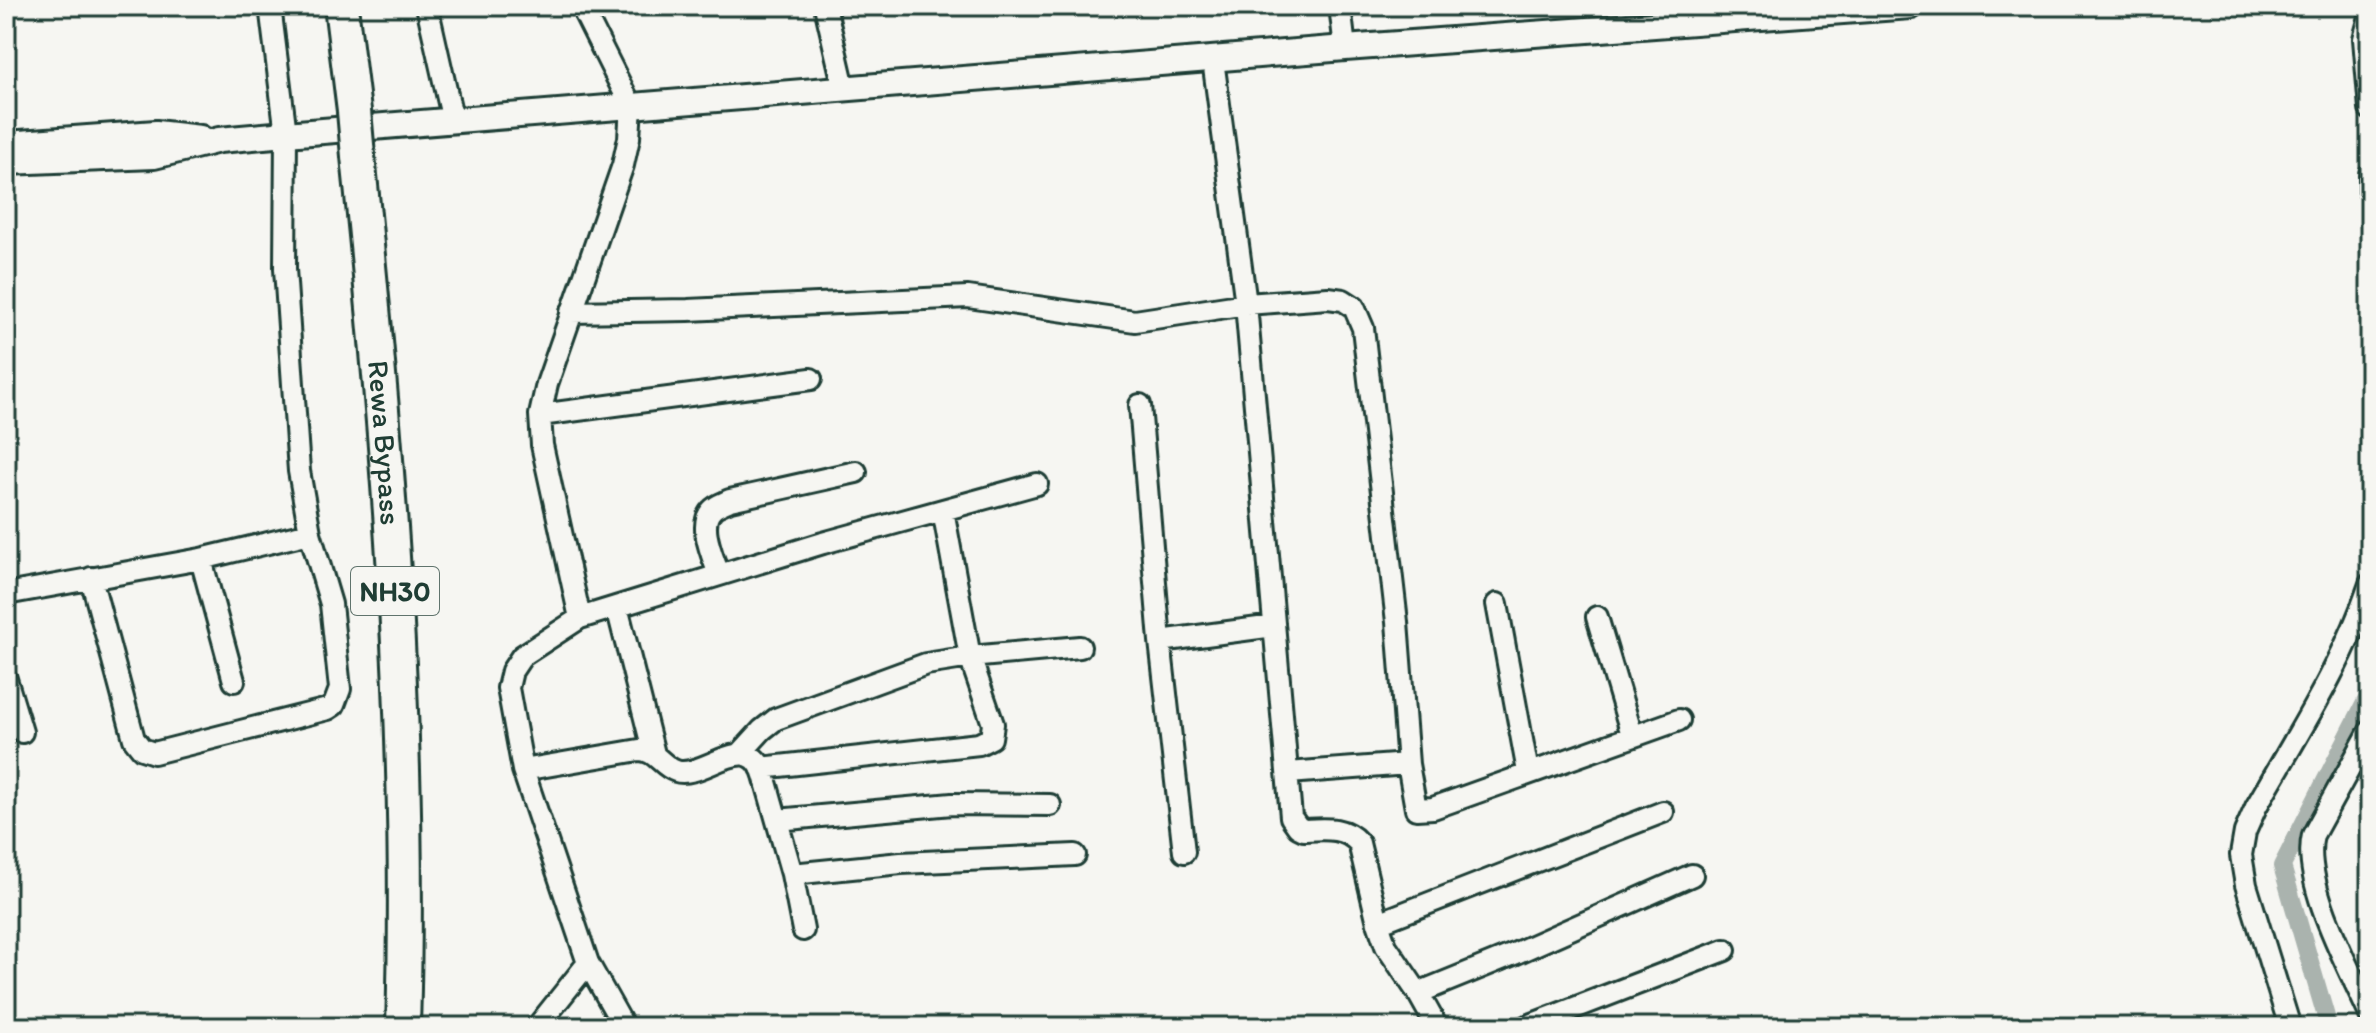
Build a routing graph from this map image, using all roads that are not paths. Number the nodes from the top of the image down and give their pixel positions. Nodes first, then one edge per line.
1 (270, 6) edge
2 (341, 6) edge
3 (427, 6) edge
4 (581, 6) edge
5 (825, 6) edge
6 (1340, 6) edge
7 (1911, 6) edge
8 (2370, 17) edge
9 (1345, 48) junction
10 (1213, 60) junction
11 (844, 88) junction
12 (631, 106) junction
13 (2370, 109) edge
14 (453, 121) junction
15 (286, 134) junction
16 (219, 140) junction
17 (6, 144) edge
18 (6, 162) edge
19 (2370, 174) edge
20 (2370, 193) edge
21 (1246, 304) junction
22 (571, 312) junction
23 (811, 379) dead end
24 (1140, 405) dead end
25 (540, 415) junction
26 (856, 472) dead end
27 (1037, 484) dead end
28 (943, 510) junction
29 (310, 533) junction
30 (201, 559) junction
31 (719, 575) junction
32 (91, 578) junction
33 (2370, 584) edge
34 (6, 594) edge
35 (1497, 604) dead end
36 (617, 607) junction
37 (1597, 617) dead end
38 (580, 618) junction
39 (1274, 626) junction
40 (1160, 641) junction
41 (1080, 647) dead end
42 (970, 657) junction
43 (6, 679) edge
44 (234, 681) dead end
45 (1679, 720) dead end
46 (2370, 731) edge
47 (22, 732) dead end
48 (1632, 735) junction
49 (741, 753) junction
50 (654, 754) junction
51 (1408, 764) junction
52 (761, 768) junction
53 (523, 770) junction
54 (1528, 772) junction
55 (1288, 773) junction
56 (1050, 805) dead end
57 (1663, 812) dead end
58 (777, 820) junction
59 (1184, 852) dead end
60 (1075, 855) dead end
61 (792, 874) junction
62 (1692, 875) dead end
63 (1378, 923) junction
64 (803, 930) dead end
65 (1725, 950) dead end
66 (588, 963) junction
67 (1418, 993) junction
68 (2370, 1015) edge
69 (403, 1027) edge
70 (537, 1027) edge
71 (624, 1027) edge
72 (1437, 1027) edge
73 (1525, 1027) edge
74 (2290, 1027) edge

1 - 15 street
2 - 69 highway, Rewa Bypass / NH30, bridge
3 - 14 street
4 - 12 street
5 - 11 street
6 - 9 street
7 - 9 street
8 - 13 street
9 - 10 street
10 - 11 street
10 - 21 street
11 - 12 street
12 - 14 street
12 - 22 street
14 - 15 street
15 - 16 street
15 - 29 street
16 - 17 street
16 - 18 street
19 - 20 street
21 - 22 street
21 - 39 street
21 - 51 street
22 - 25 street
23 - 25 street
24 - 40 street
25 - 38 street
26 - 31 street
27 - 28 street
28 - 31 street
28 - 42 street
29 - 30 street
29 - 32 street
30 - 32 street
30 - 44 street
31 - 36 street
32 - 34 street
33 - 74 street
35 - 54 street
36 - 38 street
36 - 50 street
37 - 48 street
38 - 53 street
39 - 40 street
39 - 55 street
40 - 59 street
41 - 42 street
42 - 49 street
42 - 52 street
43 - 47 street
45 - 48 street
46 - 68 street
48 - 54 street
49 - 50 street
49 - 52 street
50 - 53 street
51 - 54 street
51 - 55 street
52 - 58 street
53 - 66 street
55 - 63 street
56 - 58 street
57 - 63 street
58 - 61 street
60 - 61 street
61 - 64 street
62 - 67 street
63 - 67 street
65 - 73 street
66 - 70 street
66 - 71 street
67 - 72 street

